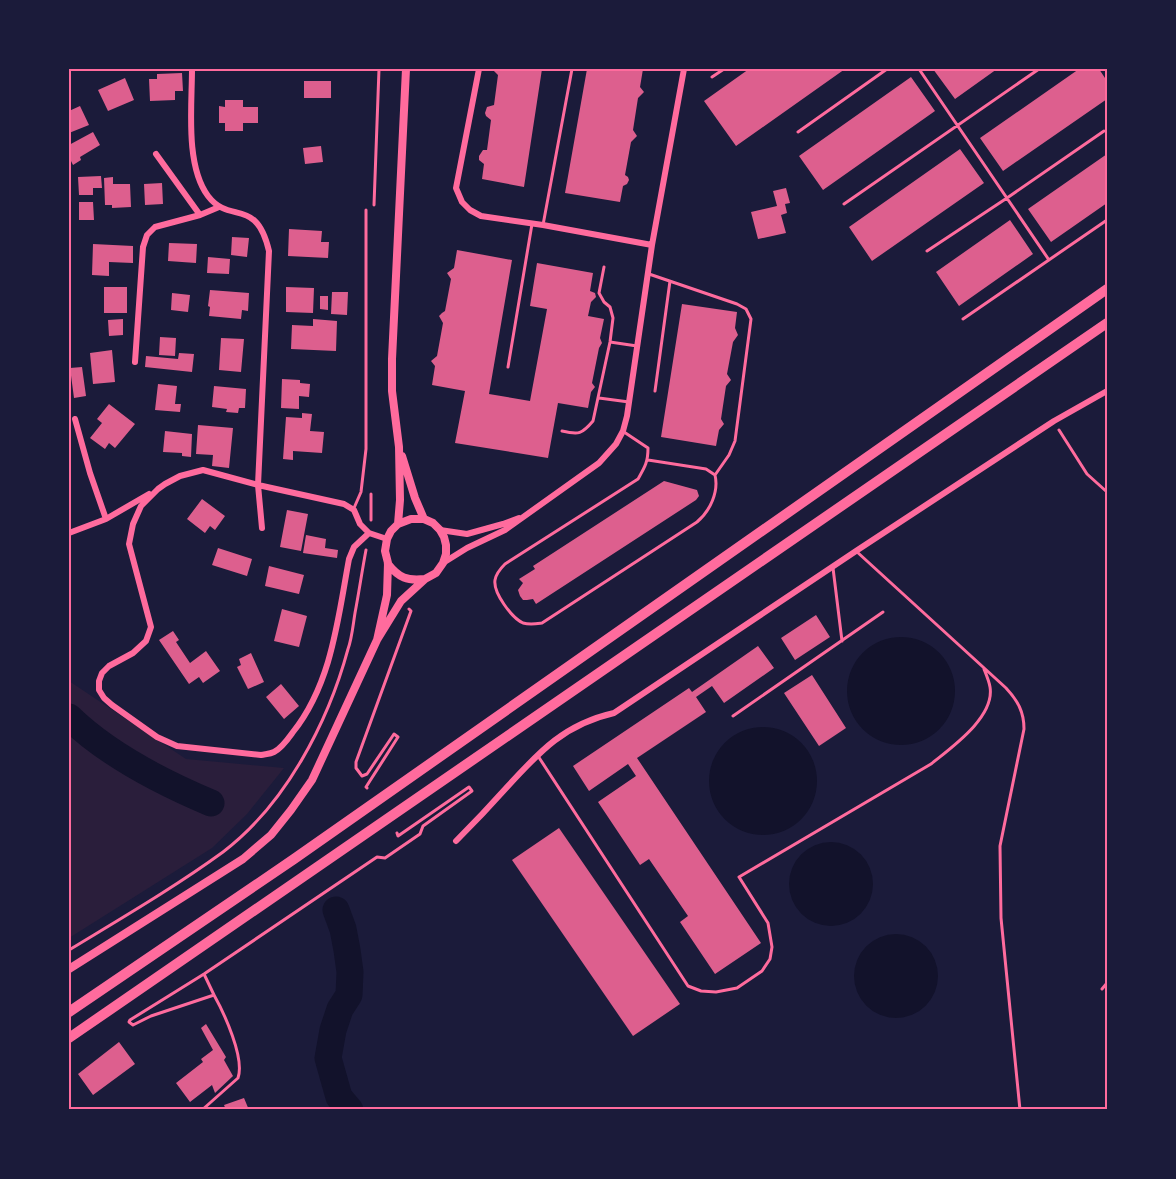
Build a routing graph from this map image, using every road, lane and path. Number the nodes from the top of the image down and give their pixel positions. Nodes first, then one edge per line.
1 (192, 69) edge
2 (406, 69) edge
3 (479, 69) edge
4 (572, 69) edge
5 (684, 69) edge
6 (724, 69) edge
7 (887, 69) edge
8 (918, 69) edge
9 (1039, 69) edge
10 (712, 77) dead end
11 (958, 126) junction
12 (1104, 131) dead end
13 (798, 132) dead end
14 (156, 154) dead end
15 (1007, 198) junction
16 (844, 204) dead end
17 (219, 207) junction
18 (366, 210) dead end
19 (200, 215) junction
20 (1107, 220) edge
21 (532, 224) junction
22 (543, 225) junction
23 (652, 244) junction
24 (927, 251) dead end
25 (1049, 260) junction
26 (604, 267) dead end
27 (648, 274) junction
28 (670, 281) junction
29 (1107, 289) edge
30 (963, 319) dead end
31 (1107, 323) edge
32 (610, 342) junction
33 (637, 346) junction
34 (135, 362) dead end
35 (508, 367) dead end
36 (655, 391) dead end
37 (1107, 391) edge
38 (599, 398) junction
39 (629, 402) junction
40 (75, 419) dead end
41 (1054, 421) junction
42 (562, 431) dead end
43 (623, 431) junction
44 (399, 447) junction
45 (648, 460) junction
46 (716, 475) junction
47 (258, 485) junction
48 (158, 489) junction
49 (1107, 492) edge
50 (354, 510) junction
51 (525, 515) junction
52 (106, 519) junction
53 (424, 519) junction
54 (398, 524) junction
55 (262, 528) dead end
56 (440, 530) junction
57 (69, 533) edge
58 (369, 533) junction
59 (387, 539) junction
60 (856, 551) junction
61 (388, 563) junction
62 (443, 563) junction
63 (833, 566) junction
64 (424, 579) junction
65 (401, 601) junction
66 (883, 612) dead end
67 (376, 640) junction
68 (842, 641) junction
69 (984, 669) junction
70 (733, 716) dead end
71 (537, 754) junction
72 (367, 788) dead end
73 (397, 833) dead end
74 (456, 841) dead end
75 (69, 950) edge
76 (69, 969) edge
77 (204, 974) junction
78 (1107, 983) edge
79 (1102, 989) dead end
80 (214, 995) junction
81 (69, 1012) edge
82 (69, 1038) edge
83 (202, 1110) edge
84 (1020, 1110) edge

1 - 17 street
2 - 44 street
3 - 21 street
4 - 22 lane
5 - 23 street
6 - 10 lane
7 - 13 lane
8 - 11 lane
9 - 11 lane
11 - 15 lane
11 - 16 lane
12 - 15 lane
14 - 19 street
15 - 24 lane
15 - 25 lane
17 - 19 street
17 - 47 street
18 - 50 lane
19 - 34 street
20 - 25 lane
21 - 22 street
21 - 35 lane
22 - 23 street
23 - 27 street
25 - 30 lane
26 - 32 lane
27 - 28 lane
27 - 33 street
28 - 36 lane
28 - 46 lane
29 - 81 highway
31 - 82 highway
32 - 33 lane
32 - 38 lane
33 - 39 street
37 - 41 street
38 - 39 lane
38 - 42 lane
39 - 43 street
40 - 52 street
41 - 49 path
41 - 60 street
43 - 45 lane
43 - 51 street
44 - 53 street
44 - 54 street
45 - 46 lane
45 - 46 lane
47 - 48 street
47 - 50 street
47 - 55 street
48 - 52 street
48 - 58 street
50 - 58 street
51 - 56 street
51 - 62 street
52 - 57 street
53 - 54 street
53 - 56 street
54 - 59 street
56 - 62 street
58 - 59 street
58 - 75 path
59 - 61 street
60 - 63 street
60 - 69 lane
61 - 64 street
61 - 67 street
62 - 64 street
63 - 68 lane
63 - 71 street
64 - 65 street
65 - 67 street
65 - 72 path
66 - 68 lane
67 - 76 street
68 - 70 lane
69 - 71 lane
69 - 84 lane
71 - 74 street
73 - 77 path
77 - 80 path
77 - 80 path
78 - 79 path
80 - 83 path

